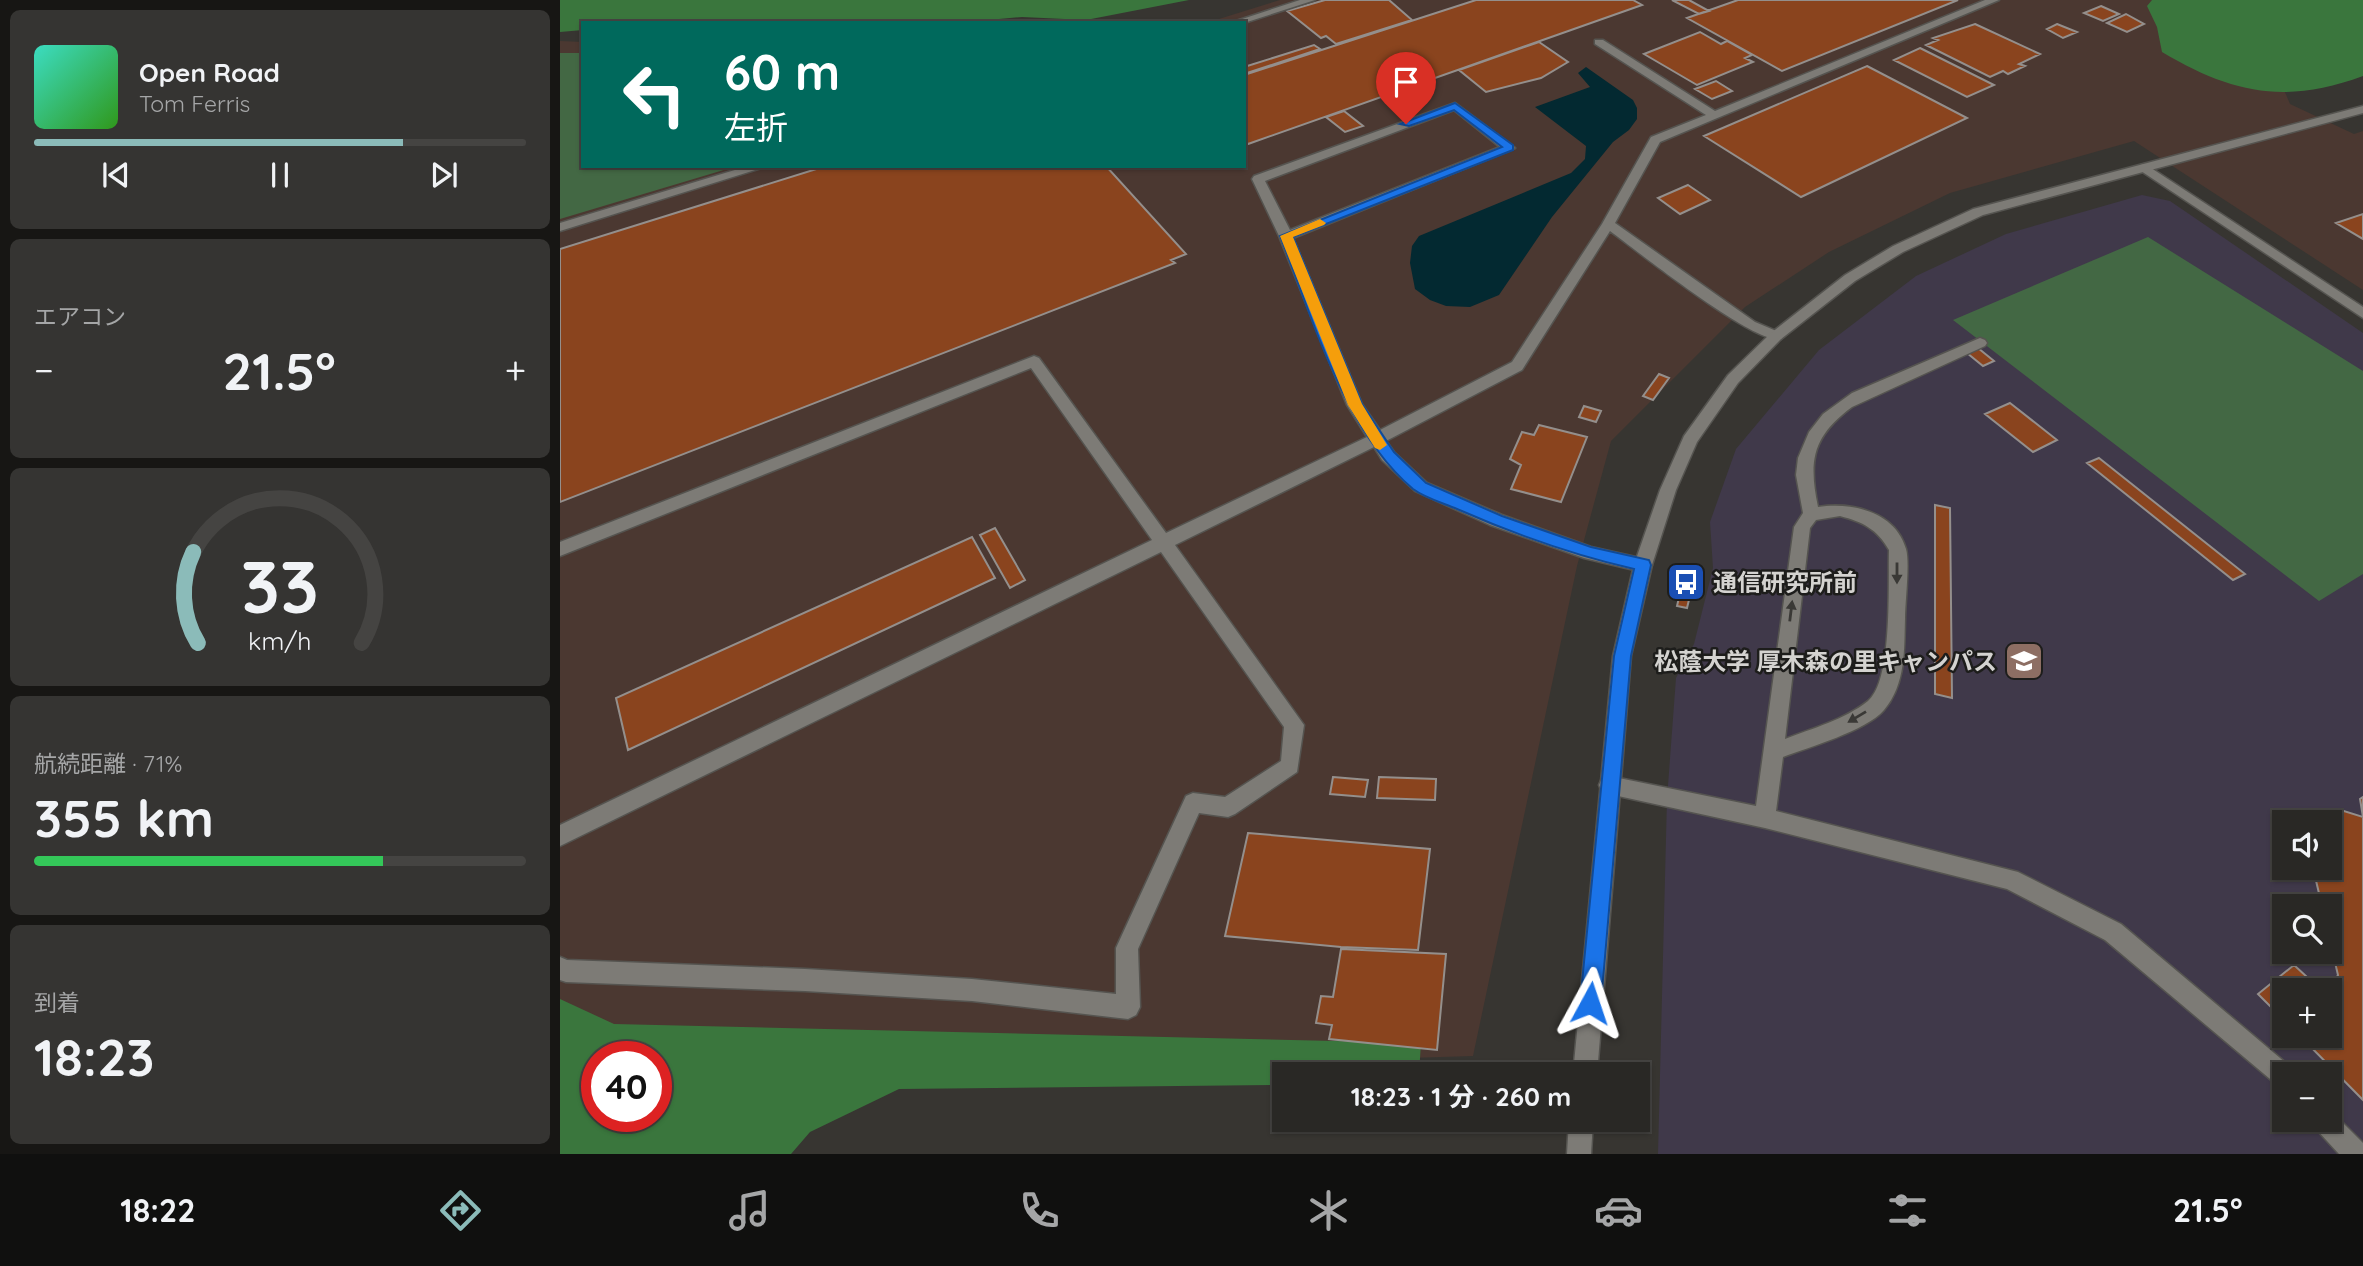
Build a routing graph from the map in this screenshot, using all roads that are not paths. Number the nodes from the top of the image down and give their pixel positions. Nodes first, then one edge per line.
1 (1310, 0) edge
2 (1994, 0) edge
3 (1242, 21) edge
4 (1599, 42) dead end
5 (2363, 109) edge
6 (1714, 114) junction
7 (755, 168) edge
8 (2145, 168) junction
9 (1608, 224) junction
10 (560, 227) edge
11 (1286, 236) junction
12 (2363, 313) edge
13 (1776, 336) junction
14 (1980, 343) dead end
15 (1376, 439) junction
16 (1811, 514) junction
17 (1163, 541) junction
18 (560, 549) edge
19 (1643, 565) junction
20 (1773, 752) junction
21 (1609, 785) junction
22 (1765, 818) junction
23 (560, 836) edge
24 (560, 968) edge
25 (1586, 1062) edge
26 (2272, 1066) edge
27 (1580, 1132) edge
28 (2336, 1132) edge
29 (1579, 1154) edge
30 (2356, 1154) edge

1 - 3 street
2 - 6 street
4 - 6 street
5 - 8 street
6 - 9 street
7 - 10 street
8 - 12 street
8 - 13 street
9 - 13 street
9 - 15 street
11 - 11 street
11 - 15 street
13 - 19 street
14 - 16 street
15 - 17 street
15 - 19 street
20 -> 16 street
16 -> 20 street
17 - 18 street
17 - 23 street
17 - 24 street
19 - 21 street
20 - 22 street
21 - 22 street
21 - 25 street
22 - 26 street
27 - 29 street
28 - 30 street

